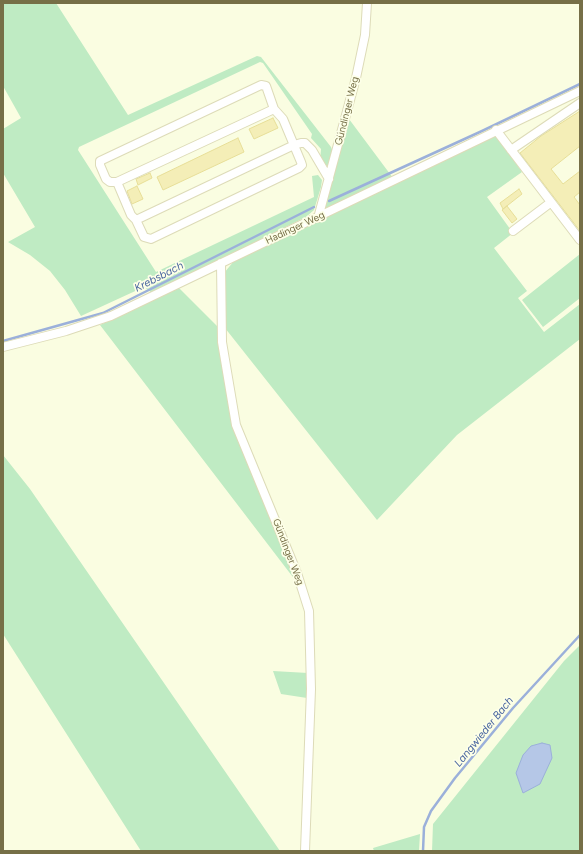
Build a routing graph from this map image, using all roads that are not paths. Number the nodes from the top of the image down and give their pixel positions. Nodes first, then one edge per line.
1 (367, 3) edge
2 (580, 91) edge
3 (580, 103) edge
4 (274, 109) junction
5 (496, 130) junction
6 (294, 145) junction
7 (511, 150) junction
8 (329, 179) junction
9 (116, 182) junction
10 (550, 203) junction
11 (318, 218) junction
12 (136, 220) junction
13 (513, 231) dead end
14 (580, 240) edge
15 (221, 263) junction
16 (3, 347) edge
17 (302, 850) edge

1 - 8 street, Gündinger Weg
2 - 5 street, Hadinger Weg
3 - 7 street
4 - 6 street
4 - 9 street
4 - 9 street
5 - 7 street
5 - 11 street, Hadinger Weg
6 - 8 street
6 - 12 street
6 - 12 street
7 - 10 street
8 - 11 street, Gündinger Weg
9 - 12 street
10 - 13 street
10 - 14 street
11 - 15 street, Hadinger Weg
15 - 16 street, Hadinger Weg
15 - 17 street, Gündinger Weg

